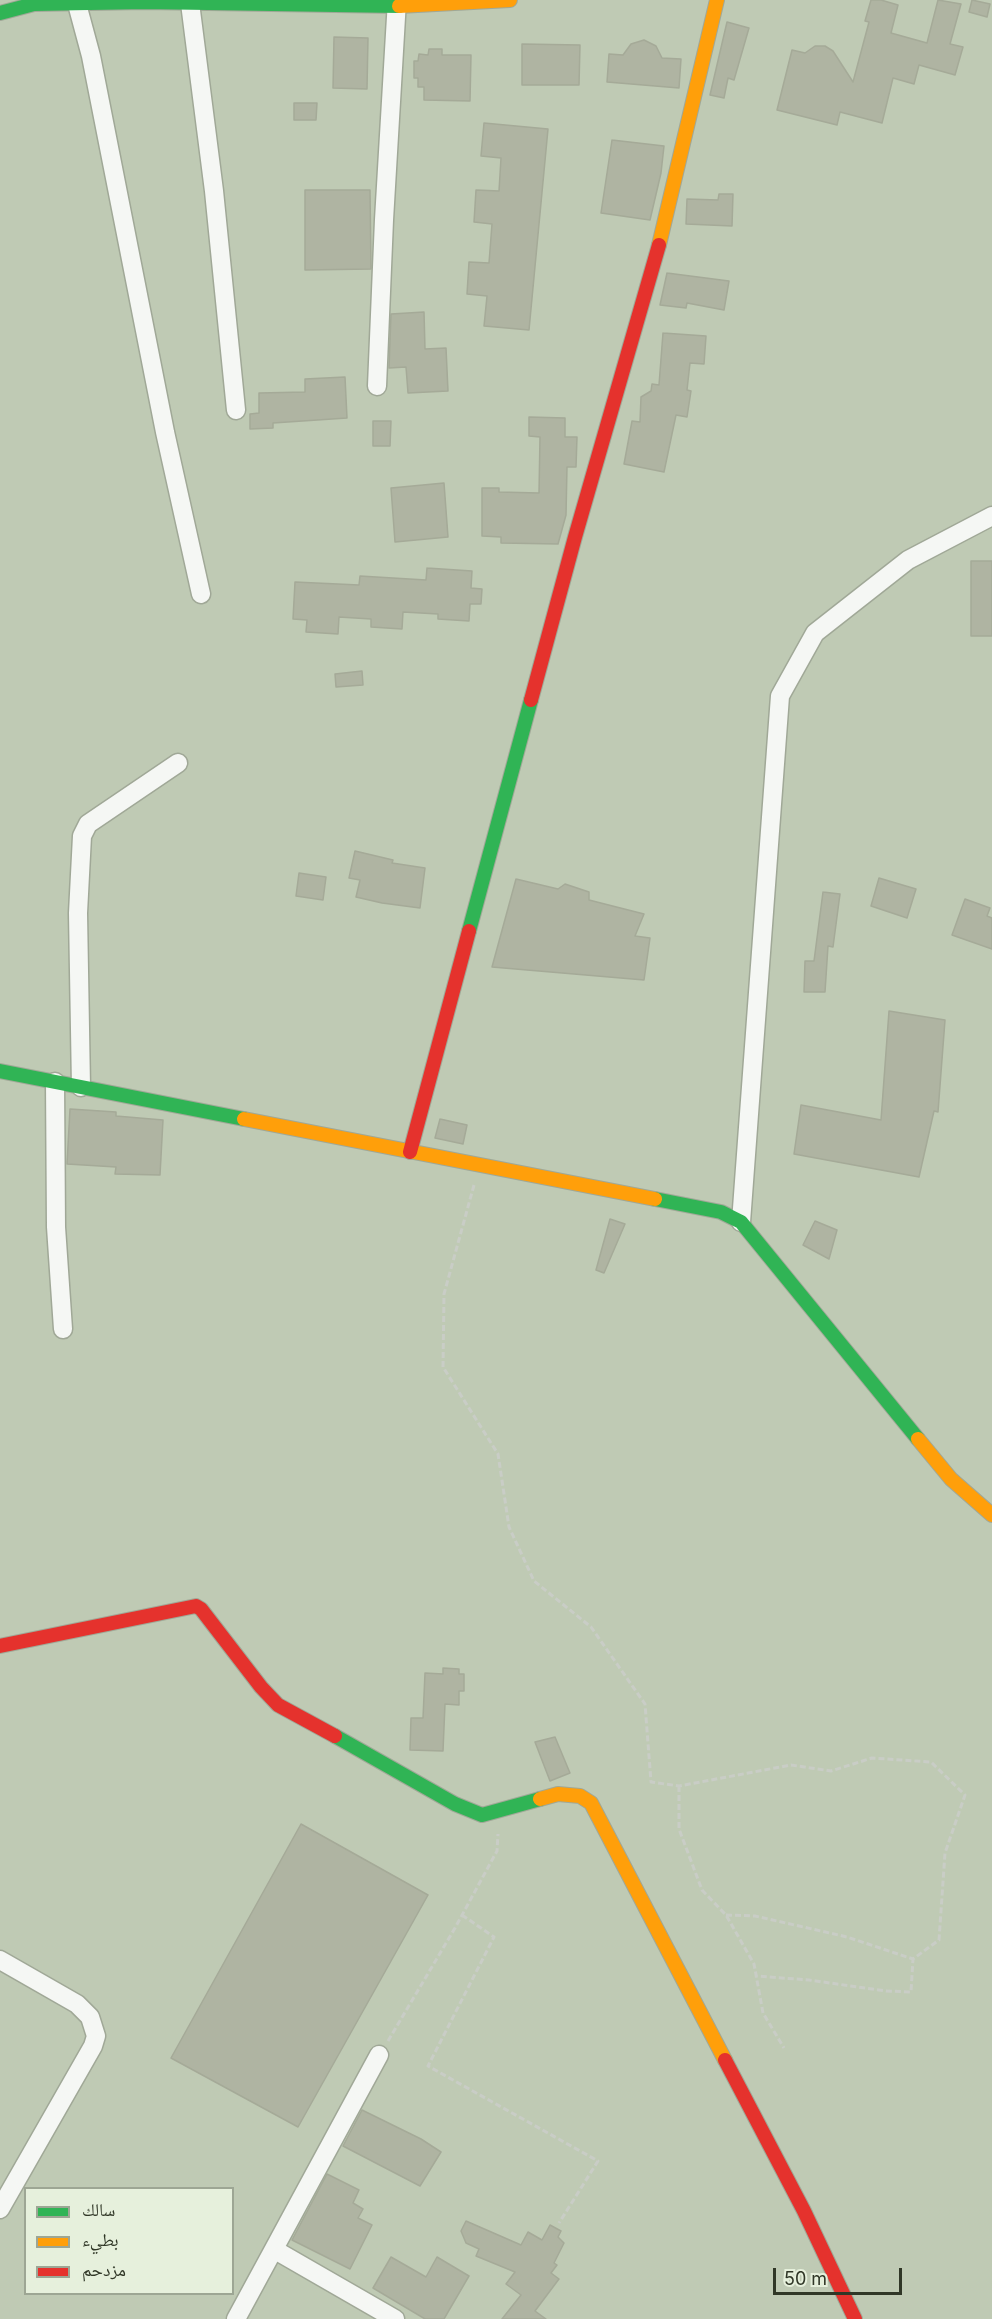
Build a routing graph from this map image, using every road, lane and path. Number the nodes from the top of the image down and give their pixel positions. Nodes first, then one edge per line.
1 (510, 0) edge
2 (717, 0) edge
3 (145, 1) edge
4 (34, 2) edge
5 (190, 3) junction
6 (397, 3) edge
7 (77, 4) junction
8 (0, 13) edge
9 (377, 386) dead end
10 (236, 410) dead end
11 (992, 516) edge
12 (201, 594) dead end
13 (178, 763) dead end
14 (0, 1071) edge
15 (55, 1082) junction
16 (81, 1087) junction
17 (410, 1152) junction
18 (480, 1166) junction
19 (741, 1221) junction
20 (63, 1329) dead end
21 (992, 1515) edge
22 (0, 1646) edge
23 (679, 1786) junction
24 (495, 1814) junction
25 (462, 1915) junction
26 (726, 1915) junction
27 (914, 1959) junction
28 (0, 1960) edge
29 (756, 1976) junction
30 (784, 2048) dead end
31 (379, 2055) joint
32 (0, 2209) edge
33 (559, 2223) dead end
34 (275, 2250) junction
35 (236, 2319) edge
36 (395, 2319) edge
37 (855, 2319) edge

1 - 6 street
2 - 17 street
3 - 5 street
3 - 7 street
4 - 7 street
4 - 8 street
5 - 6 street
5 - 10 street
6 - 9 street
7 - 12 street
11 - 19 street
13 - 16 street
14 - 15 street
15 - 16 street
15 - 20 street
16 - 17 street
17 - 18 street
18 - 19 street
18 - 23 path
19 - 21 street
22 - 24 street
23 - 26 path
23 - 27 path
24 - 25 path
24 - 37 street
25 - 31 path
25 - 33 path
26 - 27 path
26 - 29 path
27 - 29 path
28 - 32 street
29 - 30 path
31 - 34 street
34 - 35 street
34 - 36 street

